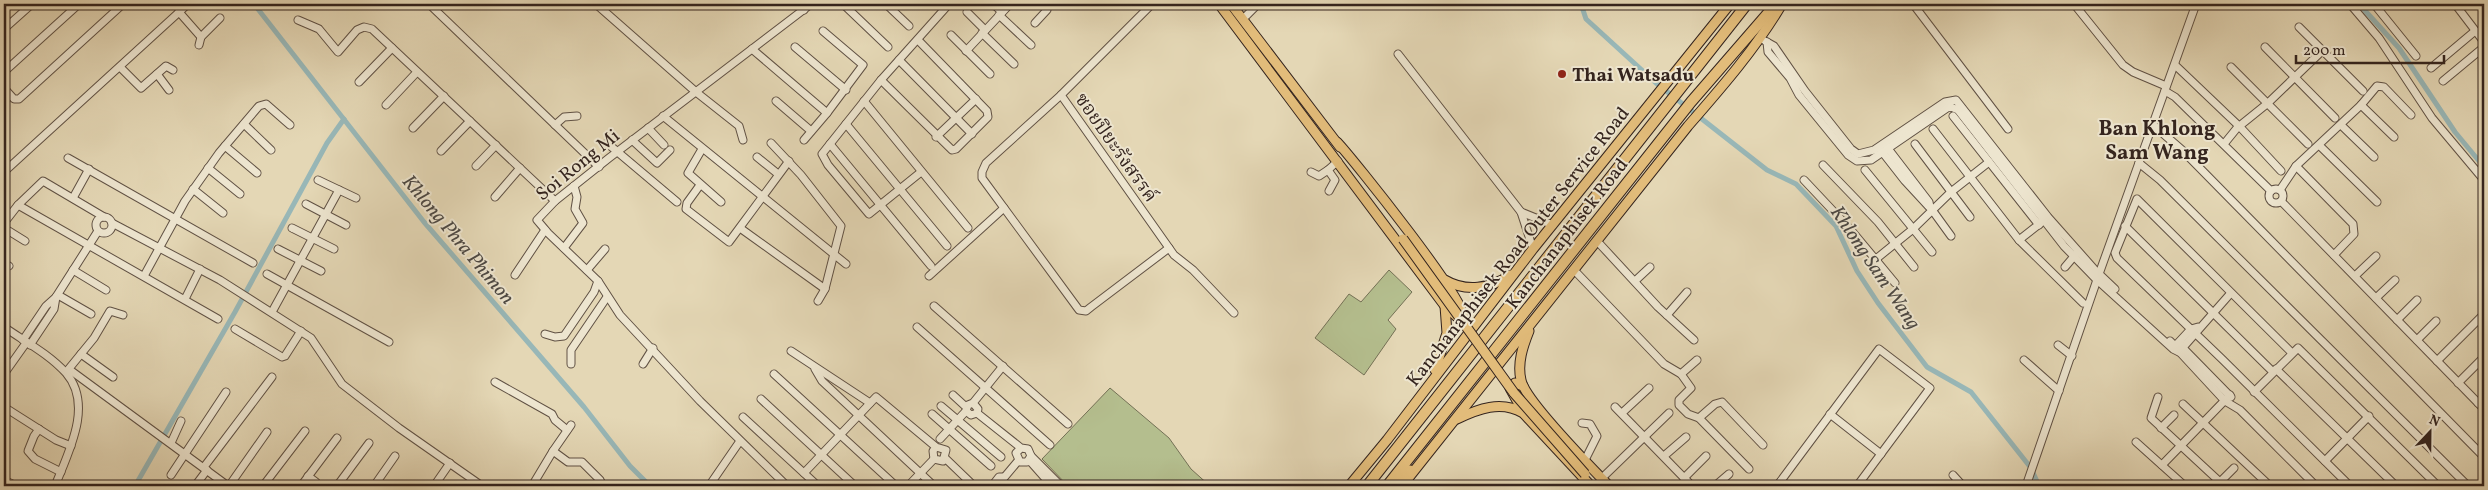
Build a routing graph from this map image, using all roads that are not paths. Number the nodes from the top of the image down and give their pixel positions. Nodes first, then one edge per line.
1 (32, 4) edge
2 (79, 4) edge
3 (123, 4) edge
4 (188, 4) edge
5 (429, 4) edge
6 (596, 4) edge
7 (798, 4) edge
8 (811, 4) edge
9 (843, 4) edge
10 (886, 4) edge
11 (949, 4) edge
12 (994, 4) edge
13 (1010, 4) edge
14 (1045, 4) edge
15 (1152, 4) edge
16 (1220, 4) edge
17 (1231, 4) edge
18 (1258, 4) edge
19 (1730, 4) edge
20 (1747, 4) edge
21 (1776, 4) edge
22 (1782, 4) edge
23 (1913, 4) edge
24 (2074, 4) edge
25 (2196, 4) edge
26 (2350, 4) edge
27 (2374, 4) edge
28 (2455, 4) edge
29 (804, 10) junction
30 (179, 12) junction
31 (967, 12) dead end
32 (1001, 13) junction
33 (220, 18) dead end
34 (1243, 19) junction
35 (298, 20) dead end
36 (1036, 23) dead end
37 (908, 26) dead end
38 (2299, 27) dead end
39 (4, 30) edge
40 (823, 31) dead end
41 (984, 31) junction
42 (2475, 31) junction
43 (951, 35) dead end
44 (201, 37) junction
45 (918, 40) junction
46 (1764, 40) junction
47 (2484, 42) edge
48 (199, 45) dead end
49 (1031, 45) dead end
50 (795, 47) dead end
51 (888, 47) dead end
52 (2265, 47) dead end
53 (2484, 47) edge
54 (392, 48) junction
55 (752, 49) junction
56 (966, 50) junction
57 (2322, 51) junction
58 (1398, 54) dead end
59 (2416, 56) dead end
60 (899, 60) junction
61 (1014, 64) dead end
62 (2175, 65) junction
63 (120, 67) junction
64 (2231, 67) dead end
65 (2431, 68) dead end
66 (173, 70) dead end
67 (4, 72) edge
68 (417, 72) junction
69 (157, 74) junction
70 (990, 74) dead end
71 (2294, 77) junction
72 (881, 80) junction
73 (2443, 81) dead end
74 (359, 82) dead end
75 (4, 88) edge
76 (2165, 88) junction
77 (169, 90) dead end
78 (846, 90) junction
79 (2363, 91) dead end
80 (696, 92) junction
81 (1060, 95) junction
82 (444, 96) junction
83 (976, 99) junction
84 (776, 101) dead end
85 (864, 101) junction
86 (2268, 103) junction
87 (386, 105) dead end
88 (2361, 105) junction
89 (827, 113) junction
90 (2411, 115) dead end
91 (577, 116) dead end
92 (663, 116) junction
93 (1953, 116) dead end
94 (956, 118) junction
95 (2335, 118) dead end
96 (470, 121) junction
97 (244, 124) junction
98 (846, 124) junction
99 (2152, 124) junction
100 (290, 125) dead end
101 (555, 125) junction
102 (2341, 125) junction
103 (2240, 127) junction
104 (414, 128) dead end
105 (648, 128) junction
106 (1933, 129) dead end
107 (2008, 129) dead end
108 (812, 131) junction
109 (972, 134) junction
110 (936, 137) junction
111 (2394, 137) dead end
112 (632, 140) junction
113 (743, 140) dead end
114 (804, 140) dead end
115 (1337, 142) junction
116 (771, 143) dead end
117 (830, 144) junction
118 (1915, 144) dead end
119 (2224, 144) junction
120 (2308, 144) dead end
121 (496, 145) junction
122 (664, 145) dead end
123 (1326, 145) junction
124 (225, 146) junction
125 (2320, 146) junction
126 (1883, 147) junction
127 (613, 148) junction
128 (702, 149) junction
129 (271, 150) dead end
130 (670, 150) dead end
131 (441, 151) dead end
132 (757, 157) dead end
133 (2374, 157) dead end
134 (68, 158) dead end
135 (1994, 158) junction
136 (789, 161) junction
137 (1338, 162) junction
138 (2140, 163) junction
139 (1823, 165) dead end
140 (476, 166) dead end
141 (598, 166) junction
142 (2296, 166) junction
143 (208, 168) junction
144 (520, 168) junction
145 (89, 170) junction
146 (1328, 170) junction
147 (1866, 170) dead end
148 (2281, 171) dead end
149 (4, 172) edge
150 (921, 172) junction
151 (1311, 172) dead end
152 (257, 173) dead end
153 (778, 174) junction
154 (1970, 178) junction
155 (318, 180) dead end
156 (1804, 180) dead end
157 (2484, 180) edge
158 (700, 184) junction
159 (574, 186) junction
160 (193, 189) junction
161 (339, 190) junction
162 (900, 190) junction
163 (2280, 190) junction
164 (1329, 191) dead end
165 (2271, 191) junction
166 (1951, 192) junction
167 (240, 194) dead end
168 (495, 197) dead end
169 (73, 198) junction
170 (356, 198) dead end
171 (763, 198) junction
172 (555, 201) junction
173 (2281, 201) junction
174 (677, 202) dead end
175 (721, 202) dead end
176 (2377, 202) dead end
177 (306, 204) dead end
178 (18, 205) junction
179 (881, 206) junction
180 (1004, 208) junction
181 (1930, 208) junction
182 (1522, 212) junction
183 (223, 213) dead end
184 (6, 214) edge
185 (326, 215) junction
186 (104, 217) junction
187 (176, 218) junction
188 (1970, 218) dead end
189 (2043, 221) junction
190 (4, 223) edge
191 (112, 223) junction
192 (346, 225) dead end
193 (1553, 225) junction
194 (2125, 226) junction
195 (4, 228) edge
196 (292, 228) dead end
197 (740, 228) junction
198 (968, 228) dead end
199 (545, 230) junction
200 (1913, 230) junction
201 (98, 231) junction
202 (1951, 236) dead end
203 (1405, 238) junction
204 (314, 239) junction
205 (2019, 240) junction
206 (25, 241) dead end
207 (1597, 241) junction
208 (89, 245) junction
209 (1895, 245) junction
210 (947, 246) dead end
211 (160, 247) junction
212 (564, 248) junction
213 (1169, 248) junction
214 (278, 249) dead end
215 (334, 249) dead end
216 (605, 249) dead end
217 (1533, 249) junction
218 (1932, 252) dead end
219 (2076, 254) junction
220 (835, 255) junction
221 (2334, 255) junction
222 (2376, 256) dead end
223 (1876, 259) junction
224 (301, 261) junction
225 (252, 263) dead end
226 (846, 264) dead end
227 (931, 266) dead end
228 (1650, 267) dead end
229 (1914, 267) dead end
230 (2065, 267) dead end
231 (200, 269) junction
232 (73, 270) junction
233 (587, 270) junction
234 (1574, 270) junction
235 (321, 271) dead end
236 (1516, 271) junction
237 (267, 274) dead end
238 (515, 275) dead end
239 (144, 276) junction
240 (929, 276) dead end
241 (2355, 276) junction
242 (2098, 277) junction
243 (1442, 278) junction
244 (2395, 280) dead end
245 (598, 281) junction
246 (1635, 281) junction
247 (1895, 283) dead end
248 (287, 285) junction
249 (825, 288) junction
250 (106, 290) dead end
251 (1687, 292) dead end
252 (2230, 294) junction
253 (57, 296) junction
254 (607, 297) junction
255 (2376, 298) junction
256 (184, 299) junction
257 (2417, 300) dead end
258 (818, 301) dead end
259 (2083, 303) dead end
260 (934, 306) dead end
261 (1445, 306) junction
262 (272, 312) junction
263 (2212, 312) junction
264 (1234, 313) dead end
265 (91, 314) dead end
266 (2484, 314) edge
267 (123, 315) dead end
268 (1667, 315) junction
269 (218, 319) dead end
270 (2397, 320) junction
271 (2436, 322) dead end
272 (1531, 324) junction
273 (4, 326) edge
274 (917, 327) dead end
275 (235, 329) dead end
276 (2195, 330) junction
277 (301, 331) junction
278 (545, 334) dead end
279 (1694, 340) dead end
280 (2417, 340) junction
281 (389, 342) dead end
282 (26, 343) junction
283 (2058, 345) dead end
284 (2179, 347) junction
285 (653, 348) junction
286 (791, 351) dead end
287 (2292, 353) junction
288 (80, 354) junction
289 (2072, 356) junction
290 (2484, 357) edge
291 (1697, 360) dead end
292 (2024, 360) dead end
293 (2437, 362) junction
294 (571, 364) dead end
295 (643, 364) dead end
296 (1003, 366) junction
297 (815, 369) junction
298 (68, 371) junction
299 (2275, 371) junction
300 (4, 374) edge
301 (774, 374) dead end
302 (1681, 374) junction
303 (113, 377) dead end
304 (272, 377) dead end
305 (495, 382) dead end
306 (2458, 383) junction
307 (1427, 386) junction
308 (1523, 386) junction
309 (986, 387) junction
310 (1649, 388) dead end
311 (226, 392) dead end
312 (2059, 392) junction
313 (2254, 392) junction
314 (953, 395) dead end
315 (2158, 397) dead end
316 (2484, 397) edge
317 (2227, 398) junction
318 (761, 399) dead end
319 (870, 403) junction
320 (2478, 403) junction
321 (2183, 404) dead end
322 (941, 406) dead end
323 (4, 407) edge
324 (969, 407) junction
325 (1615, 407) dead end
326 (2484, 409) edge
327 (1622, 413) junction
328 (1669, 413) dead end
329 (932, 414) dead end
330 (1525, 414) junction
331 (1830, 414) junction
332 (2174, 415) dead end
333 (743, 416) dead end
334 (858, 416) junction
335 (2369, 416) junction
336 (1699, 418) junction
337 (958, 420) junction
338 (1455, 420) junction
339 (181, 421) dead end
340 (1582, 423) dead end
341 (2202, 423) junction
342 (1068, 424) dead end
343 (2161, 428) junction
344 (39, 429) junction
345 (949, 429) junction
346 (305, 431) dead end
347 (267, 432) dead end
348 (840, 435) junction
349 (1644, 436) junction
350 (1686, 437) dead end
351 (337, 438) dead end
352 (2347, 438) junction
353 (940, 439) dead end
354 (740, 441) junction
355 (2136, 442) dead end
356 (172, 443) junction
357 (369, 443) dead end
358 (1050, 445) dead end
359 (1763, 445) dead end
360 (71, 446) junction
361 (2180, 446) junction
362 (936, 447) junction
363 (1021, 448) junction
364 (553, 451) junction
365 (185, 454) junction
366 (1882, 454) junction
367 (821, 455) junction
368 (395, 456) dead end
369 (1664, 456) junction
370 (1706, 456) dead end
371 (1001, 457) dead end
372 (2484, 457) edge
373 (945, 458) junction
374 (1030, 458) junction
375 (934, 459) junction
376 (1421, 460) junction
377 (1585, 460) junction
378 (1018, 461) junction
379 (2325, 461) junction
380 (450, 463) junction
381 (2162, 465) junction
382 (990, 466) dead end
383 (2234, 468) dead end
384 (205, 469) junction
385 (1749, 469) dead end
386 (60, 472) junction
387 (804, 473) junction
388 (920, 473) junction
389 (1729, 474) dead end
390 (171, 475) dead end
391 (1953, 475) dead end
392 (308, 476) junction
393 (1003, 477) junction
394 (1684, 478) junction
395 (4, 480) edge
396 (1586, 480) edge
397 (316, 482) dead end
398 (1600, 484) edge
399 (1779, 484) edge
400 (2312, 485) edge
401 (16, 486) edge
402 (55, 486) edge
403 (195, 486) edge
404 (228, 486) edge
405 (263, 486) edge
406 (301, 486) edge
407 (337, 486) edge
408 (374, 486) edge
409 (434, 486) edge
410 (482, 486) edge
411 (532, 486) edge
412 (603, 486) edge
413 (709, 486) edge
414 (787, 486) edge
415 (818, 486) edge
416 (855, 486) edge
417 (896, 486) edge
418 (908, 486) edge
419 (934, 486) edge
420 (974, 486) edge
421 (992, 486) edge
422 (996, 486) edge
423 (1052, 486) edge
424 (1061, 486) edge
425 (1350, 486) edge
426 (1368, 486) edge
427 (1387, 486) edge
428 (1394, 486) edge
429 (1402, 486) edge
430 (1609, 486) edge
431 (1692, 486) edge
432 (1715, 486) edge
433 (1788, 486) edge
434 (1857, 486) edge
435 (1963, 486) edge
436 (2026, 486) edge
437 (2185, 486) edge
438 (2270, 486) edge
439 (2350, 486) edge
440 (2396, 486) edge
441 (2438, 486) edge
442 (2468, 486) edge

1 - 39 street
2 - 67 street
3 - 75 street
4 - 30 street
5 - 101 street
6 - 80 street
7 - 29 street
8 - 29 street, Soi Rong Mi
9 - 51 street
10 - 37 street
11 - 45 street
12 - 32 street
13 - 32 street
14 - 36 street
15 - 81 street, ซอยปิยะรังสรรค์
16 - 123 main road
17 - 34 main road
18 - 34 street
19 - 193 main road, Kanchanaphisek Road Outer Service Road
20 - 426 highway, Kanchanaphisek Road
21 - 427 highway, Kanchanaphisek Road
22 - 46 main road
23 - 107 street
24 - 76 street
25 - 62 street
26 - 157 street
27 - 59 street
28 - 42 street
29 - 55 street, Soi Rong Mi
30 - 44 street
30 - 63 street
31 - 41 street
32 - 41 street
32 - 49 street
33 - 44 street
34 - 115 main road
35 - 54 street
38 - 57 street
40 - 78 street
41 - 56 street
41 - 61 street
42 - 47 street
42 - 65 street
43 - 56 street
44 - 48 street
45 - 60 street
45 - 83 street
46 - 126 street
46 - 207 main road
50 - 78 street
52 - 71 street
53 - 73 street
54 - 68 street
54 - 74 street
55 - 80 street, Soi Rong Mi
55 - 89 street
56 - 70 street
57 - 71 street
57 - 79 street
58 - 182 street
60 - 72 street
60 - 94 street
62 - 76 street
62 - 103 street
63 - 69 street
63 - 149 street
64 - 86 street
66 - 69 street
68 - 82 street
68 - 87 street
69 - 77 street
71 - 86 street
71 - 95 street
72 - 85 street
72 - 110 street
76 - 99 street
76 - 119 street
78 - 89 street
80 - 92 street, Soi Rong Mi
80 - 113 street
81 - 180 street
81 - 213 street, ซอยปิยะรังสรรค์
82 - 96 street
82 - 104 street
83 - 94 street
83 - 109 street
84 - 108 street
85 - 98 street
85 - 150 street
86 - 103 street
86 - 120 street
88 - 90 street
88 - 102 street
88 - 111 street
89 - 108 street
91 - 101 street
92 - 105 street, Soi Rong Mi
92 - 128 street
93 - 135 street
94 - 109 street
94 - 110 street
96 - 121 street
96 - 131 street
97 - 100 street
97 - 124 street
97 - 129 street
98 - 117 street
98 - 162 street
99 - 138 street
99 - 372 street
101 - 141 street
102 - 125 street
102 - 133 street
103 - 119 street
103 - 148 street
105 - 112 street, Soi Rong Mi
105 - 122 street
106 - 154 street
108 - 114 street
109 - 110 street
112 - 127 street, Soi Rong Mi
112 - 130 street
115 - 203 main road
115 - 243 main road
116 - 136 street
117 - 179 street
117 - 179 street
118 - 166 street
119 - 165 street
121 - 140 street
121 - 144 street
123 - 137 main road
123 - 203 main road
124 - 143 street
124 - 152 street
125 - 142 street
125 - 176 street
126 - 135 street
126 - 181 street
127 - 141 street, Soi Rong Mi
127 - 174 street
128 - 158 street
128 - 171 street
132 - 153 street
134 - 145 street
135 - 154 street
135 - 189 street
135 - 189 street
136 - 153 street
136 - 220 street
137 - 146 street
137 - 261 main road
138 - 242 street
138 - 442 street
139 - 209 street
141 - 159 street, Soi Rong Mi
142 - 163 street
142 - 221 street
143 - 160 street
143 - 167 street
144 - 168 street
144 - 172 street
145 - 169 street
145 - 187 street
146 - 151 street
146 - 164 street
147 - 200 street
150 - 162 street
150 - 198 street
153 - 171 street
154 - 166 street
154 - 205 street
155 - 161 street
156 - 223 street
158 - 175 street
158 - 197 street
159 - 172 street, Soi Rong Mi
159 - 212 street
160 - 183 street
160 - 187 street
161 - 170 street
161 - 185 street
162 - 179 street
162 - 210 street
163 - 165 street
163 - 173 street
165 - 173 street
166 - 181 street
166 - 188 street
169 - 178 street
169 - 186 street
171 - 197 street
171 - 220 street
172 - 199 street, Soi Rong Mi
173 - 221 street
177 - 185 street
178 - 184 street
178 - 208 street
179 - 227 street
180 - 213 street
180 - 240 street
181 - 200 street
181 - 202 street
182 - 193 street
182 - 217 street
184 - 190 street
185 - 192 street
185 - 204 street
186 - 191 street
186 - 201 street
187 - 211 street
187 - 225 street
189 - 205 street
189 - 219 street
191 - 201 street
191 - 211 street
193 - 217 main road, Kanchanaphisek Road Outer Service Road
194 - 252 street
194 - 263 street
194 - 276 street
195 - 206 street
196 - 204 street
197 - 249 street
199 - 212 street, Soi Rong Mi
199 - 238 street
200 - 209 street
200 - 218 street
201 - 208 street
203 - 396 main road, bridge
204 - 215 street
204 - 224 street
205 - 259 street
207 - 234 main road
207 - 246 street
208 - 232 street
208 - 239 street
209 - 223 street
209 - 229 street
211 - 231 street
211 - 239 street
212 - 233 street, Soi Rong Mi
213 - 264 street, ซอยปิยะรังสรรค์
214 - 224 street
216 - 233 street
217 - 236 main road, Kanchanaphisek Road Outer Service Road
219 - 230 street
219 - 242 street
220 - 226 street
220 - 249 street
221 - 241 street
222 - 241 street
223 - 247 street
224 - 235 street
224 - 248 street
228 - 246 street
231 - 256 street
231 - 262 street
232 - 250 street
232 - 253 street
233 - 245 street, Soi Rong Mi
234 - 272 main road
234 - 302 street
236 - 243 main road
236 - 307 main road, Kanchanaphisek Road Outer Service Road
237 - 248 street
239 - 256 street
241 - 255 street
242 - 284 street
242 - 289 street
243 - 261 main road
244 - 255 street
245 - 254 street, Soi Rong Mi
245 - 278 street
246 - 268 street
248 - 262 street
248 - 281 street
249 - 258 street
251 - 268 street
252 - 263 street
252 - 287 street
253 - 265 street
253 - 282 street
254 - 285 street, Soi Rong Mi
254 - 294 street
255 - 270 street
256 - 269 street
257 - 270 street
260 - 296 street
261 - 307 main road
262 - 277 street
263 - 276 street
263 - 299 street
266 - 293 street
267 - 288 street
268 - 279 street
270 - 280 street
271 - 280 street
272 - 308 main road
272 - 338 main road
273 - 282 street
274 - 309 street
275 - 277 street
276 - 284 street
276 - 313 street
277 - 380 street
280 - 293 street
282 - 298 street
282 - 300 street
283 - 289 street
284 - 317 street
285 - 295 street
285 - 354 street, Soi Rong Mi
286 - 297 street
287 - 299 street
287 - 335 street
288 - 298 street
288 - 303 street
289 - 312 street
290 - 306 street
291 - 302 street
292 - 312 street
293 - 306 street
296 - 309 street
296 - 342 street
297 - 319 street
297 - 334 street
298 - 356 street
298 - 360 street
299 - 313 street
299 - 352 street
301 - 348 street
302 - 336 street
304 - 384 street
305 - 364 street
306 - 320 street
307 - 425 main road, Kanchanaphisek Road Outer Service Road
308 - 330 main road
308 - 377 main road
309 - 324 street
309 - 358 street
310 - 327 street
311 - 365 street
312 - 436 street
313 - 379 street
314 - 324 street
315 - 343 street
316 - 320 street
317 - 341 street
317 - 400 street
318 - 367 street
319 - 334 street
319 - 362 street
320 - 326 street
321 - 341 street
322 - 337 street
323 - 344 street
324 - 337 street
324 - 363 street
325 - 327 street
327 - 349 street
328 - 349 street
329 - 345 street
330 - 338 main road
330 - 396 main road
331 - 366 street
331 - 366 street
331 - 399 street
332 - 343 street
333 - 387 street
334 - 348 street
334 - 388 street
335 - 352 street
335 - 441 street
336 - 359 street
336 - 385 street
337 - 345 street
337 - 371 street
338 - 376 main road
339 - 356 street
340 - 377 street
341 - 361 street
341 - 438 street
343 - 361 street
344 - 360 street
344 - 386 street
345 - 353 street
345 - 382 street
346 - 405 street
347 - 404 street
348 - 367 street
348 - 417 street
349 - 369 street
349 - 398 street
350 - 369 street
351 - 392 street
352 - 379 street
352 - 440 street
354 - 413 street
354 - 414 street, Soi Rong Mi
355 - 381 street
356 - 365 street
357 - 407 street
360 - 386 street
361 - 381 street
361 - 383 street
362 - 373 street
362 - 375 street
363 - 374 street
363 - 378 street
364 - 411 street
364 - 412 street
365 - 384 street
365 - 390 street
366 - 434 street
367 - 387 street
367 - 416 street
368 - 408 street
369 - 394 street
370 - 394 street
373 - 375 street
373 - 420 street
374 - 378 street
374 - 423 street
374 - 424 street
375 - 388 street
376 - 428 main road
376 - 429 main road
377 - 398 main road
378 - 393 street
379 - 439 street
380 - 409 street
380 - 410 street
381 - 437 street
384 - 403 street
384 - 404 street
386 - 402 street
387 - 415 street
388 - 418 street
388 - 419 street
389 - 432 street
391 - 435 street
392 - 397 street
392 - 406 street
393 - 421 street
393 - 422 street
394 - 431 street
395 - 401 street
396 - 398 main road
398 - 430 main road
399 - 433 street

